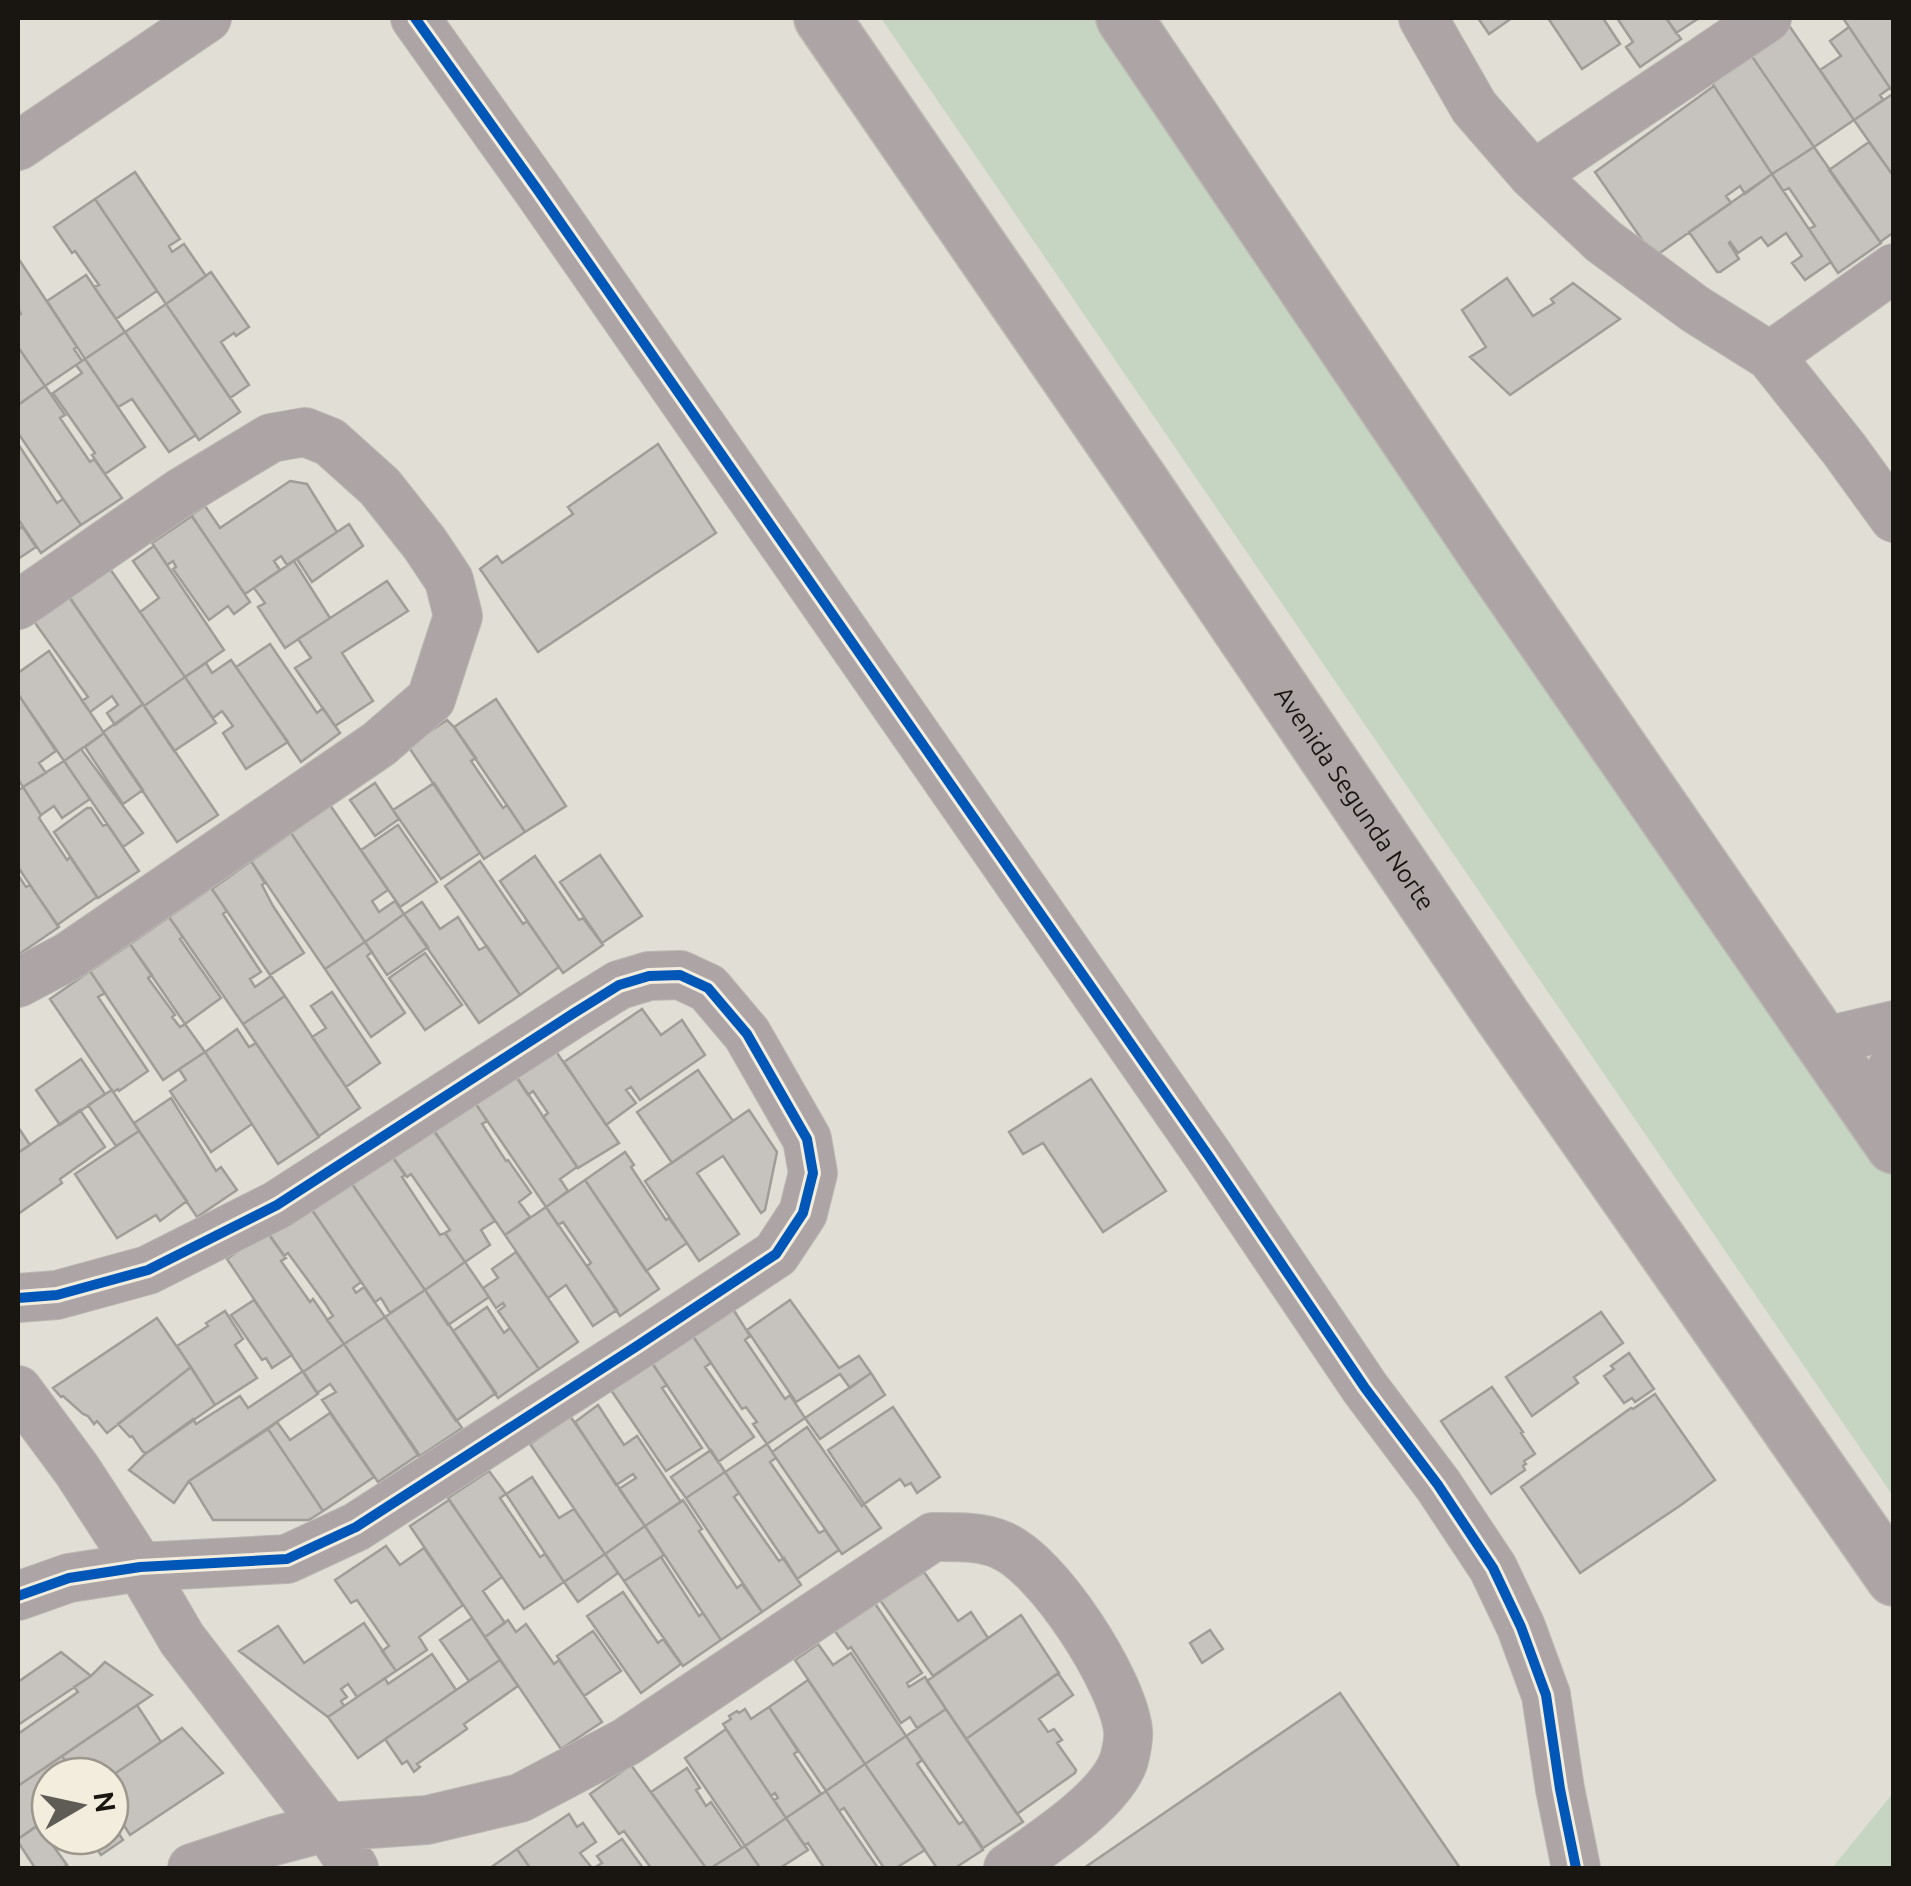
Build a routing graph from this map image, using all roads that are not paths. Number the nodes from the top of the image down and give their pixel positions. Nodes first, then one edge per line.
1 (207, 18) edge
2 (415, 18) edge
3 (822, 18) edge
4 (1124, 18) edge
5 (1423, 18) edge
6 (1768, 18) edge
7 (18, 146) edge
8 (1533, 174) junction
9 (1894, 268) edge
10 (1770, 356) junction
11 (1894, 518) edge
12 (18, 604) edge
13 (18, 984) edge
14 (1894, 1025) edge
15 (1822, 1042) junction
16 (1884, 1106) edge
17 (18, 1298) edge
18 (18, 1390) edge
19 (140, 1568) junction
20 (1894, 1578) edge
21 (18, 1596) edge
22 (327, 1827) junction
23 (192, 1868) edge
24 (354, 1868) edge
25 (1008, 1868) edge
26 (1576, 1868) edge

1 - 7 street
2 - 26 street
3 - 20 street, Avenida Segunda Norte
4 - 15 street
5 - 8 street
6 - 8 street
8 - 10 street
9 - 10 street
10 - 11 street
12 - 13 street
14 - 15 street
15 - 16 street
17 - 19 street
18 - 19 street
19 - 21 street
19 - 22 street
22 - 23 street
22 - 24 street
22 - 25 street

